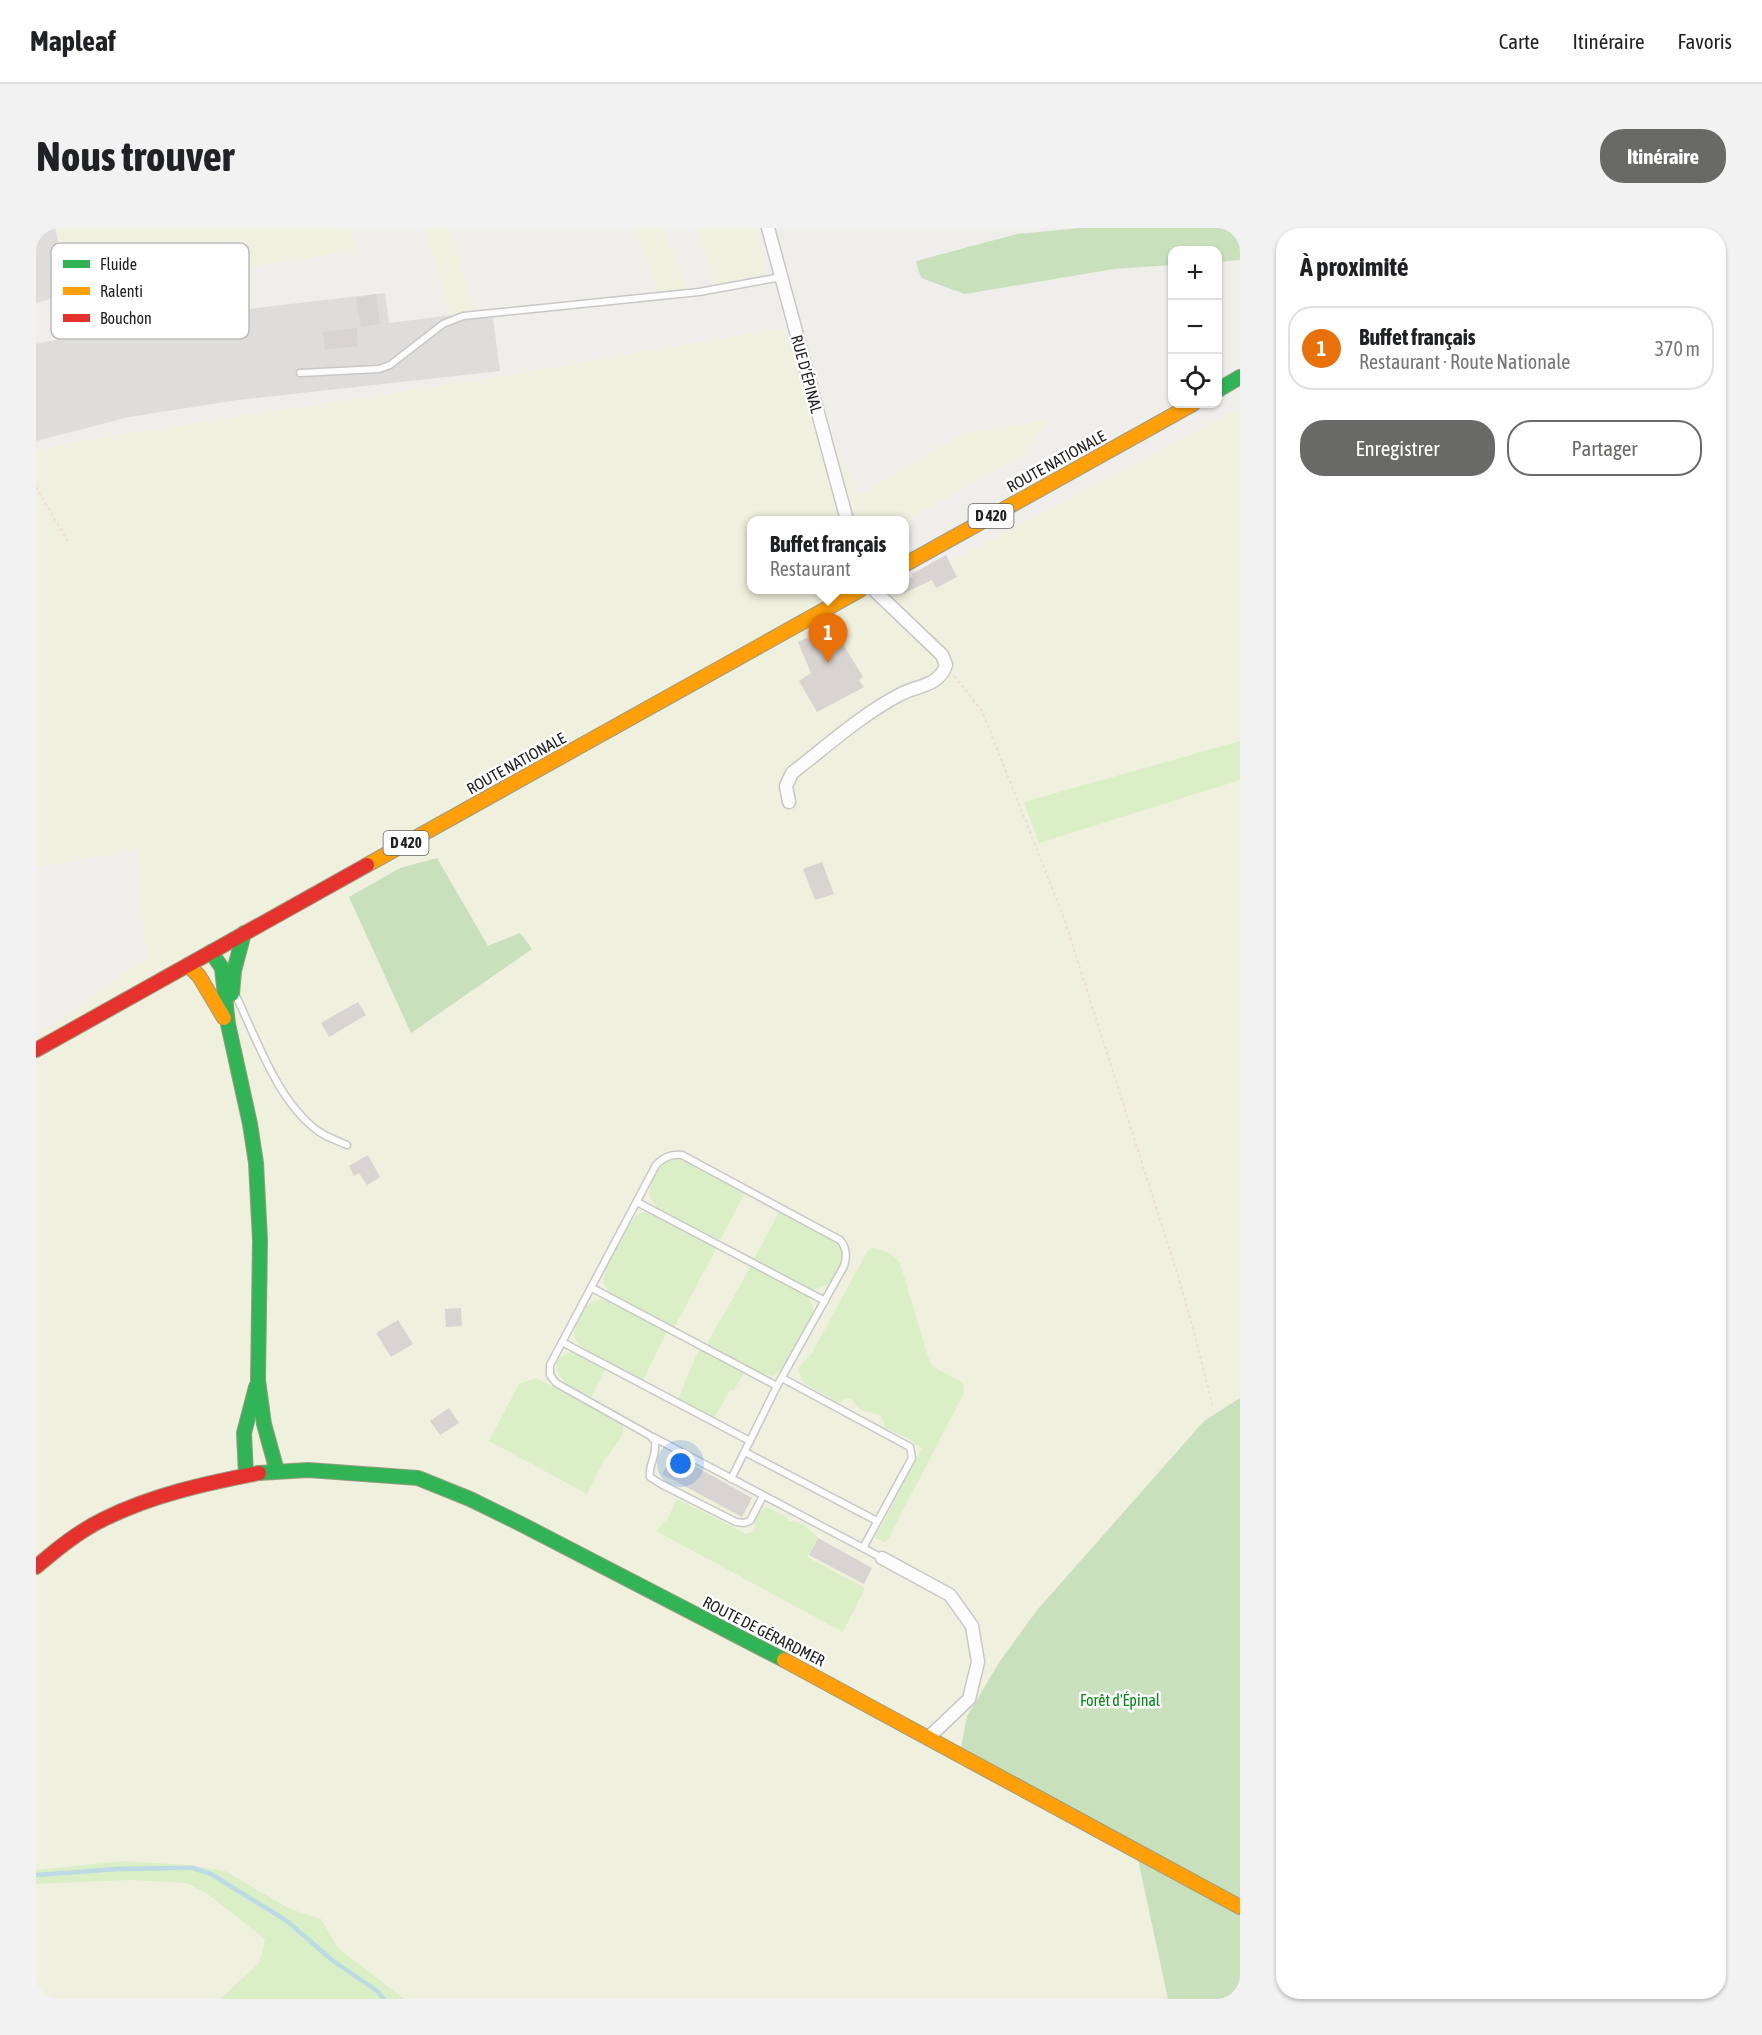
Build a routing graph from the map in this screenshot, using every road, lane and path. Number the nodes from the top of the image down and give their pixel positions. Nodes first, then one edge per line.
1 (768, 228) edge
2 (781, 277) junction
3 (300, 373) dead end
4 (1240, 377) edge
5 (1222, 388) edge
6 (1185, 408) edge
7 (36, 487) edge
8 (847, 516) edge
9 (68, 542) dead end
10 (909, 561) edge
11 (853, 594) edge
12 (878, 594) edge
13 (946, 665) junction
14 (789, 801) dead end
15 (244, 933) junction
16 (211, 952) junction
17 (188, 964) junction
18 (232, 988) junction
19 (228, 1024) junction
20 (36, 1050) edge
21 (347, 1145) dead end
22 (637, 1202) junction
23 (592, 1288) junction
24 (825, 1301) junction
25 (562, 1342) junction
26 (782, 1378) junction
27 (258, 1380) junction
28 (777, 1386) junction
29 (1213, 1408) dead end
30 (650, 1436) junction
31 (750, 1441) junction
32 (745, 1452) junction
33 (277, 1471) junction
34 (246, 1475) junction
35 (731, 1479) junction
36 (763, 1496) junction
37 (877, 1521) junction
38 (863, 1548) junction
39 (882, 1558) joint
40 (36, 1567) edge
41 (928, 1738) junction
42 (1240, 1907) edge

1 - 2 street, RUE D’ÉPINAL
2 - 3 lane
2 - 8 street, RUE D’ÉPINAL
4 - 5 main road
6 - 10 main road, ROUTE NATIONALE / D 420
7 - 9 path
11 - 15 main road, ROUTE NATIONALE / D 420
12 - 13 street
13 - 14 street
13 - 29 path
15 - 16 main road, ROUTE NATIONALE / D 420
15 - 18 main road
16 - 17 main road, ROUTE NATIONALE / D 420
16 - 19 main road
17 - 19 main road
17 - 20 main road, D 420
18 - 19 main road
18 - 21 lane
19 - 27 main road
22 - 23 lane
22 - 24 lane
22 - 24 lane
23 - 25 lane
23 - 28 lane
24 - 26 lane
25 - 30 lane
25 - 31 lane
26 - 28 lane
26 - 37 lane
27 - 33 main road
27 - 34 main road
28 - 31 lane
30 - 35 lane
30 - 36 lane
31 - 32 lane
32 - 35 lane
32 - 37 lane
33 - 34 main road, ROUTE DE GÉRARDMER
33 - 41 main road, ROUTE DE GÉRARDMER
34 - 40 main road, ROUTE DE GÉRARDMER
35 - 36 lane
36 - 38 lane
37 - 38 lane
38 - 39 lane
39 - 41 street
41 - 42 main road, ROUTE DE GÉRARDMER

